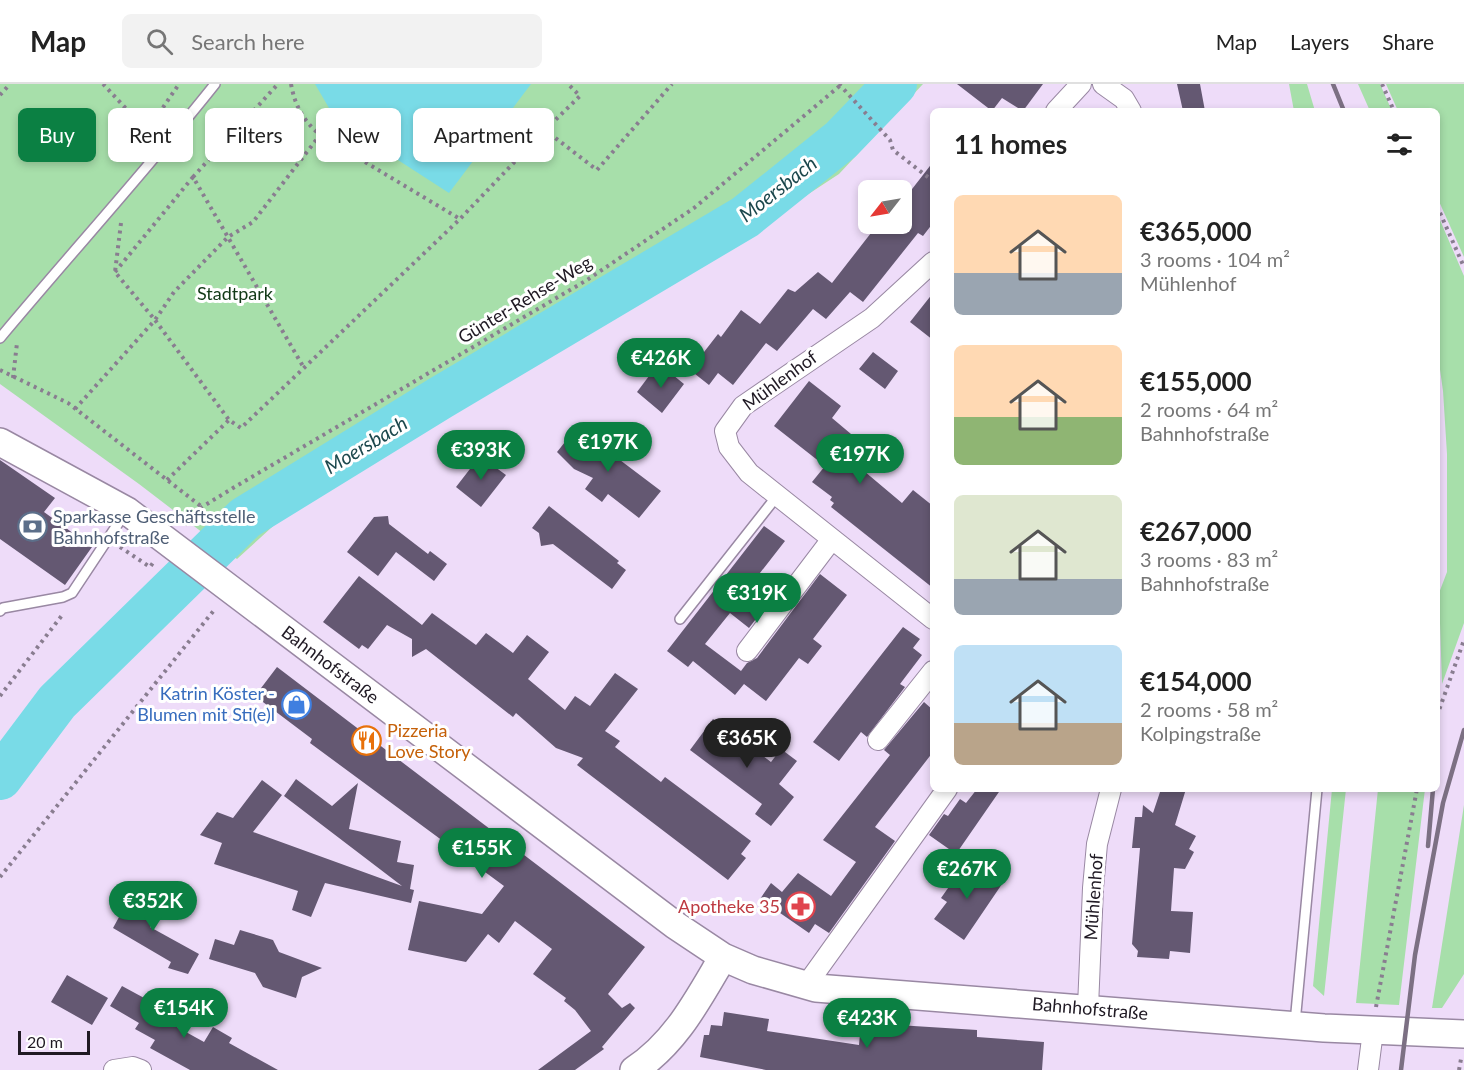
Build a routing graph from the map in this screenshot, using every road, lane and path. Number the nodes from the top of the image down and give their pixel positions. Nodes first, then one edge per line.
1 (10, 84) edge
2 (103, 84) edge
3 (179, 84) edge
4 (215, 84) edge
5 (278, 84) edge
6 (291, 84) edge
7 (568, 84) edge
8 (672, 84) edge
9 (1081, 84) edge
10 (1103, 84) edge
11 (1382, 84) edge
12 (841, 85) edge
13 (0, 95) edge
14 (125, 108) edge
15 (163, 108) edge
16 (1059, 108) edge
17 (1129, 108) edge
18 (1394, 108) edge
19 (193, 112) edge
20 (554, 122) edge
21 (316, 132) edge
22 (554, 136) edge
23 (316, 140) edge
24 (151, 162) edge
25 (365, 162) edge
26 (515, 162) edge
27 (193, 177) junction
28 (930, 179) edge
29 (1440, 213) edge
30 (122, 218) dead end
31 (460, 219) junction
32 (228, 237) junction
33 (930, 265) edge
34 (1464, 267) edge
35 (115, 272) junction
36 (155, 320) junction
37 (0, 338) edge
38 (304, 368) junction
39 (0, 370) edge
40 (75, 409) junction
41 (230, 420) junction
42 (0, 442) edge
43 (167, 480) junction
44 (777, 496) junction
45 (202, 507) junction
46 (127, 511) junction
47 (177, 535) junction
48 (832, 539) junction
49 (223, 583) junction
50 (0, 611) edge
51 (930, 617) edge
52 (680, 619) dead end
53 (1464, 640) edge
54 (747, 651) dead end
55 (930, 675) edge
56 (1440, 708) edge
57 (878, 740) dead end
58 (945, 792) edge
59 (1110, 792) edge
60 (1317, 792) edge
61 (1416, 792) edge
62 (0, 876) edge
63 (723, 957) junction
64 (807, 984) junction
65 (1088, 1007) junction
66 (1294, 1026) junction
67 (1373, 1031) junction
68 (1464, 1034) edge
69 (114, 1070) edge
70 (141, 1070) edge
71 (634, 1070) edge
72 (1368, 1070) edge

1 - 13 path
2 - 14 path
3 - 15 path
4 - 19 lane
5 - 27 path
6 - 21 path
7 - 20 path
8 - 22 path
9 - 16 street
10 - 17 street
11 - 18 path
12 - 28 path
12 - 45 path, Günter-Rehse-Weg
23 - 32 path
24 - 37 lane
25 - 31 path
26 - 31 path
27 - 32 path
27 - 35 path
29 - 34 path
30 - 35 path
31 - 38 path
32 - 36 path
32 - 38 path
33 - 44 street, Mühlenhof
35 - 36 path
36 - 40 path
36 - 41 path
38 - 41 path
39 - 40 path
40 - 43 path
41 - 43 path
42 - 46 street, Bahnhofstraße
43 - 45 path
44 - 48 street, Mühlenhof
44 - 52 lane
45 - 47 path, Günter-Rehse-Weg
46 - 47 street, Bahnhofstraße
46 - 50 lane
47 - 49 street, Bahnhofstraße
48 - 51 street, Mühlenhof
48 - 54 street
49 - 62 path
49 - 63 street, Bahnhofstraße
53 - 56 path
55 - 57 street
58 - 64 street
59 - 65 street, Mühlenhof
60 - 66 lane
61 - 67 path
63 - 64 street, Bahnhofstraße
63 - 71 street
64 - 65 street, Bahnhofstraße
65 - 66 street, Bahnhofstraße
66 - 67 street, Bahnhofstraße
67 - 68 street, Bahnhofstraße
67 - 72 street
69 - 70 street

